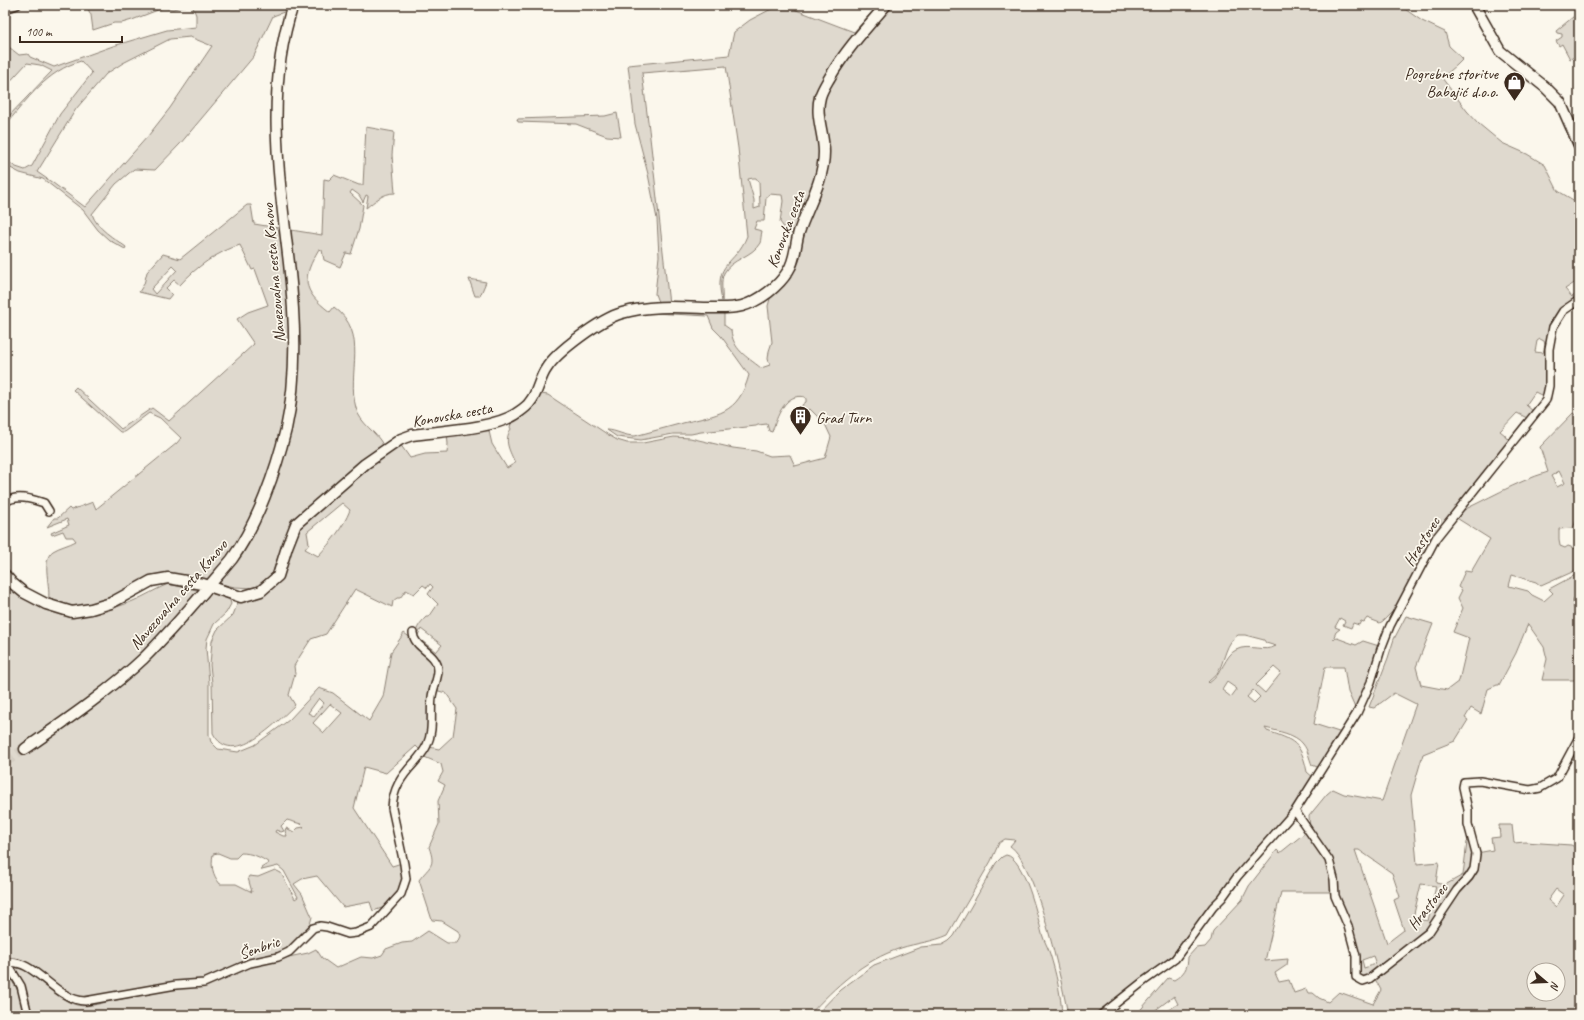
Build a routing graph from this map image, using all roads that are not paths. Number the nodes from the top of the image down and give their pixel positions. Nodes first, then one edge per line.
1 (17, 5) edge
2 (293, 5) edge
3 (886, 5) edge
4 (1474, 5) edge
5 (5, 9) edge
6 (1579, 145) edge
7 (1579, 300) edge
8 (5, 502) edge
9 (49, 512) dead end
10 (5, 575) edge
11 (209, 586) junction
12 (1579, 598) edge
13 (1579, 609) edge
14 (413, 633) dead end
15 (1579, 737) edge
16 (25, 750) tunnel mouth
17 (1296, 811) junction
18 (6, 962) edge
19 (28, 1015) edge
20 (1101, 1015) edge

1 - 5 street
2 - 11 street, Navezovalna cesta Konovo
3 - 11 street, Konovska cesta
4 - 6 street
7 - 17 street, Hrastovec
8 - 9 street
10 - 11 street, Konovska cesta
11 - 16 street, Navezovalna cesta Konovo
12 - 13 street
14 - 18 street, Šenbric
15 - 17 street, Hrastovec
17 - 20 street, Hrastovec
18 - 19 street, Šenbric

